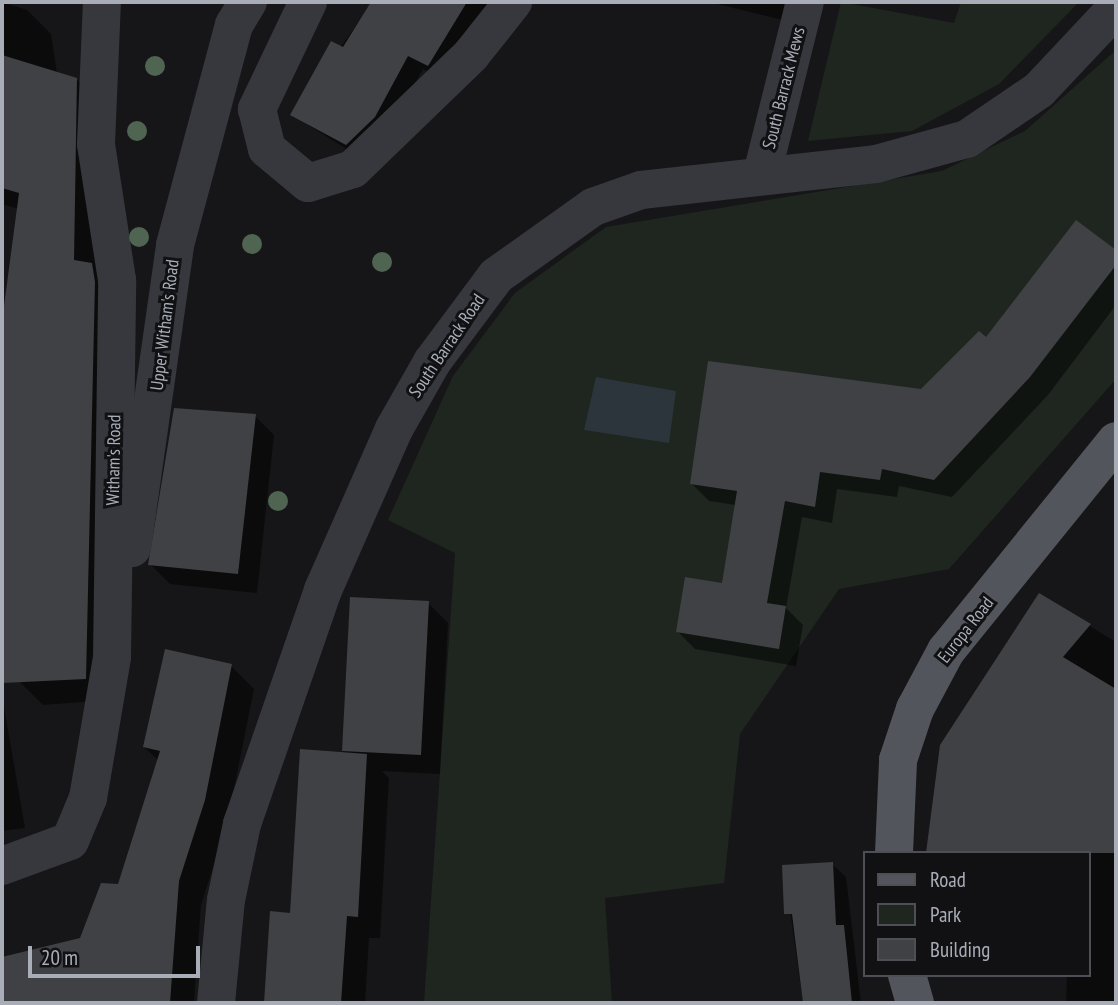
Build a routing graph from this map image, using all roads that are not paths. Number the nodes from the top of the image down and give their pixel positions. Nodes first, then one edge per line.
1 (102, 2) edge
2 (248, 2) edge
3 (308, 2) edge
4 (513, 2) edge
5 (805, 2) edge
6 (1116, 8) edge
7 (762, 174) junction
8 (1116, 442) edge
9 (112, 657) junction
10 (894, 851) edge
11 (2, 866) edge
12 (908, 977) edge
13 (216, 1003) edge
14 (915, 1003) edge

1 - 9 street, Witham's Road
2 - 9 street, Upper Witham's Road
3 - 4 street
5 - 7 street, South Barrack Mews
6 - 7 street, South Barrack Road
7 - 13 street, South Barrack Road
8 - 10 main road, Europa Road
9 - 11 street, Witham's Road
12 - 14 main road

